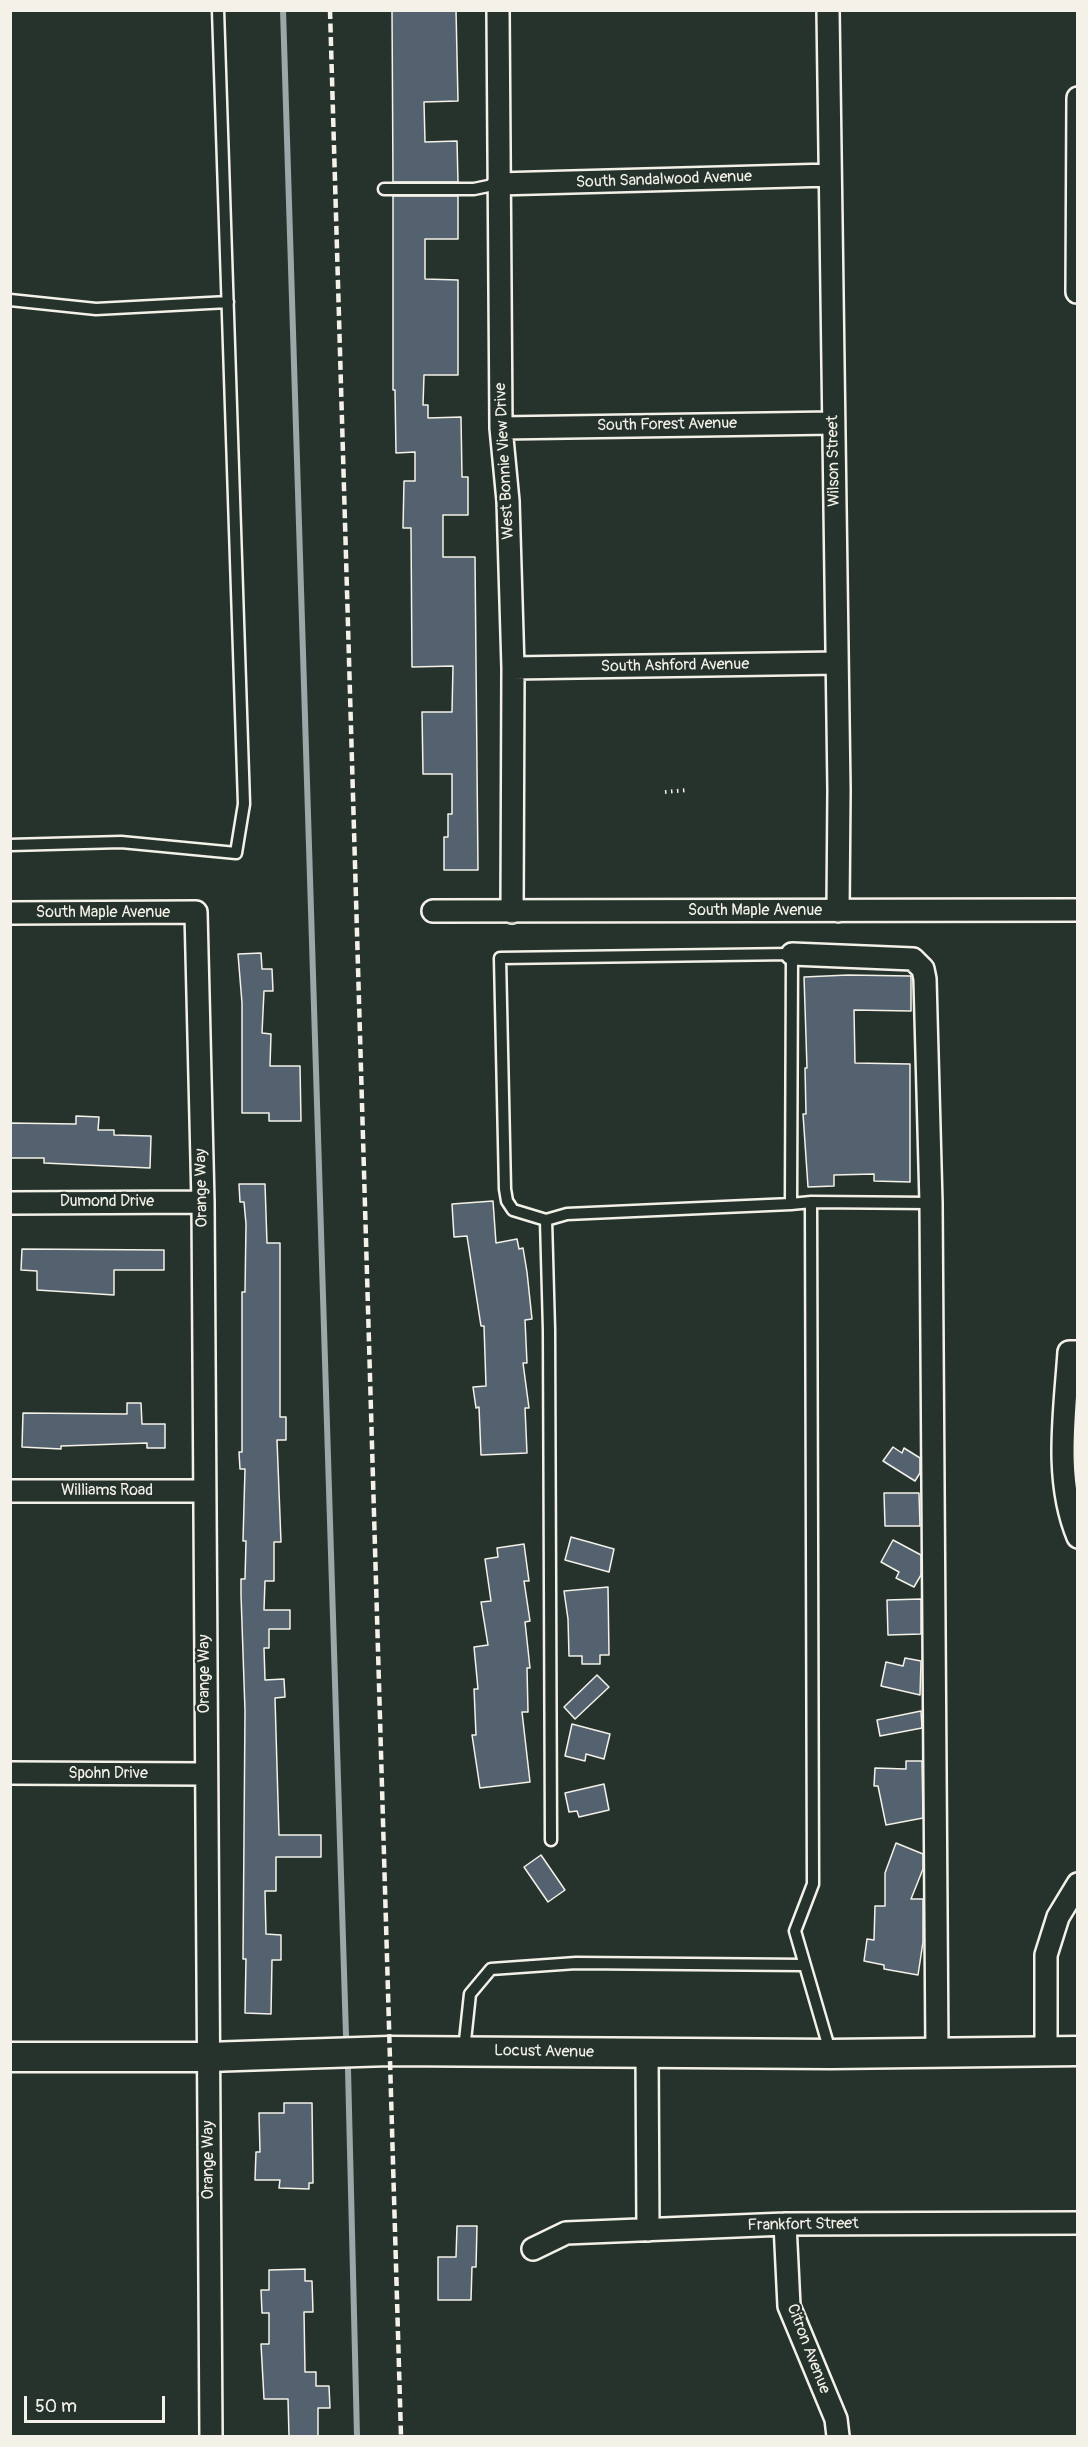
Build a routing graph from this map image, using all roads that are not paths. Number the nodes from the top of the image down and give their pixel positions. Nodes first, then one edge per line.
1 (218, 10) edge
2 (498, 10) edge
3 (828, 10) edge
4 (1077, 98) edge
5 (830, 175) junction
6 (498, 184) junction
7 (384, 189) dead end
8 (1077, 292) edge
9 (10, 300) edge
10 (228, 302) junction
11 (834, 423) junction
12 (501, 428) junction
13 (837, 663) junction
14 (513, 668) junction
15 (10, 845) edge
16 (1077, 909) edge
17 (433, 911) dead end
18 (838, 911) junction
19 (196, 912) joint
20 (512, 912) junction
21 (10, 913) edge
22 (792, 954) junction
23 (203, 1202) junction
24 (10, 1203) edge
25 (811, 1203) junction
26 (931, 1203) junction
27 (791, 1204) junction
28 (546, 1220) junction
29 (1073, 1352) edge
30 (10, 1491) edge
31 (204, 1491) junction
32 (1077, 1537) edge
33 (10, 1773) edge
34 (205, 1774) junction
35 (551, 1840) dead end
36 (1077, 1884) edge
37 (803, 1965) junction
38 (1046, 2051) junction
39 (1077, 2051) edge
40 (464, 2052) junction
41 (647, 2053) junction
42 (937, 2053) junction
43 (831, 2054) junction
44 (10, 2057) edge
45 (208, 2057) junction
46 (1077, 2223) edge
47 (785, 2224) junction
48 (648, 2230) junction
49 (533, 2249) dead end
50 (211, 2436) edge
51 (838, 2436) edge

1 - 10 lane
2 - 6 street, West Bonnie View Drive
3 - 5 street, Wilson Street
4 - 8 street
5 - 6 street, South Sandalwood Avenue
5 - 11 street, Wilson Street
6 - 7 lane
6 - 12 street, West Bonnie View Drive
9 - 10 lane
10 - 15 lane
11 - 12 street, South Forest Avenue
11 - 13 street, Wilson Street
12 - 14 street, West Bonnie View Drive
13 - 14 street, South Ashford Avenue
13 - 18 street, Wilson Street
14 - 20 street, West Bonnie View Drive
16 - 18 street, South Maple Avenue
17 - 20 street, South Maple Avenue
18 - 20 street, South Maple Avenue
19 - 21 street, South Maple Avenue
19 - 23 street, Orange Way
22 - 26 street
22 - 27 lane
22 - 28 lane
23 - 24 street, Dumond Drive
23 - 31 street, Orange Way
25 - 26 lane
25 - 27 lane
25 - 37 lane
26 - 42 street
27 - 28 lane
28 - 35 lane
29 - 32 street
30 - 31 street, Williams Road
31 - 34 street, Orange Way
33 - 34 street, Spohn Drive
34 - 45 street, Orange Way
36 - 38 street
37 - 40 lane
37 - 43 lane
38 - 39 street, Locust Avenue
38 - 42 street, Locust Avenue
40 - 41 street, Locust Avenue
40 - 45 street, Locust Avenue
41 - 43 street, Locust Avenue
41 - 48 street
42 - 43 street, Locust Avenue
44 - 45 street, Locust Avenue
45 - 50 street, Orange Way
46 - 47 street, Frankfort Street
47 - 48 street, Frankfort Street
47 - 51 street, Citron Avenue
48 - 49 street, Frankfort Street

